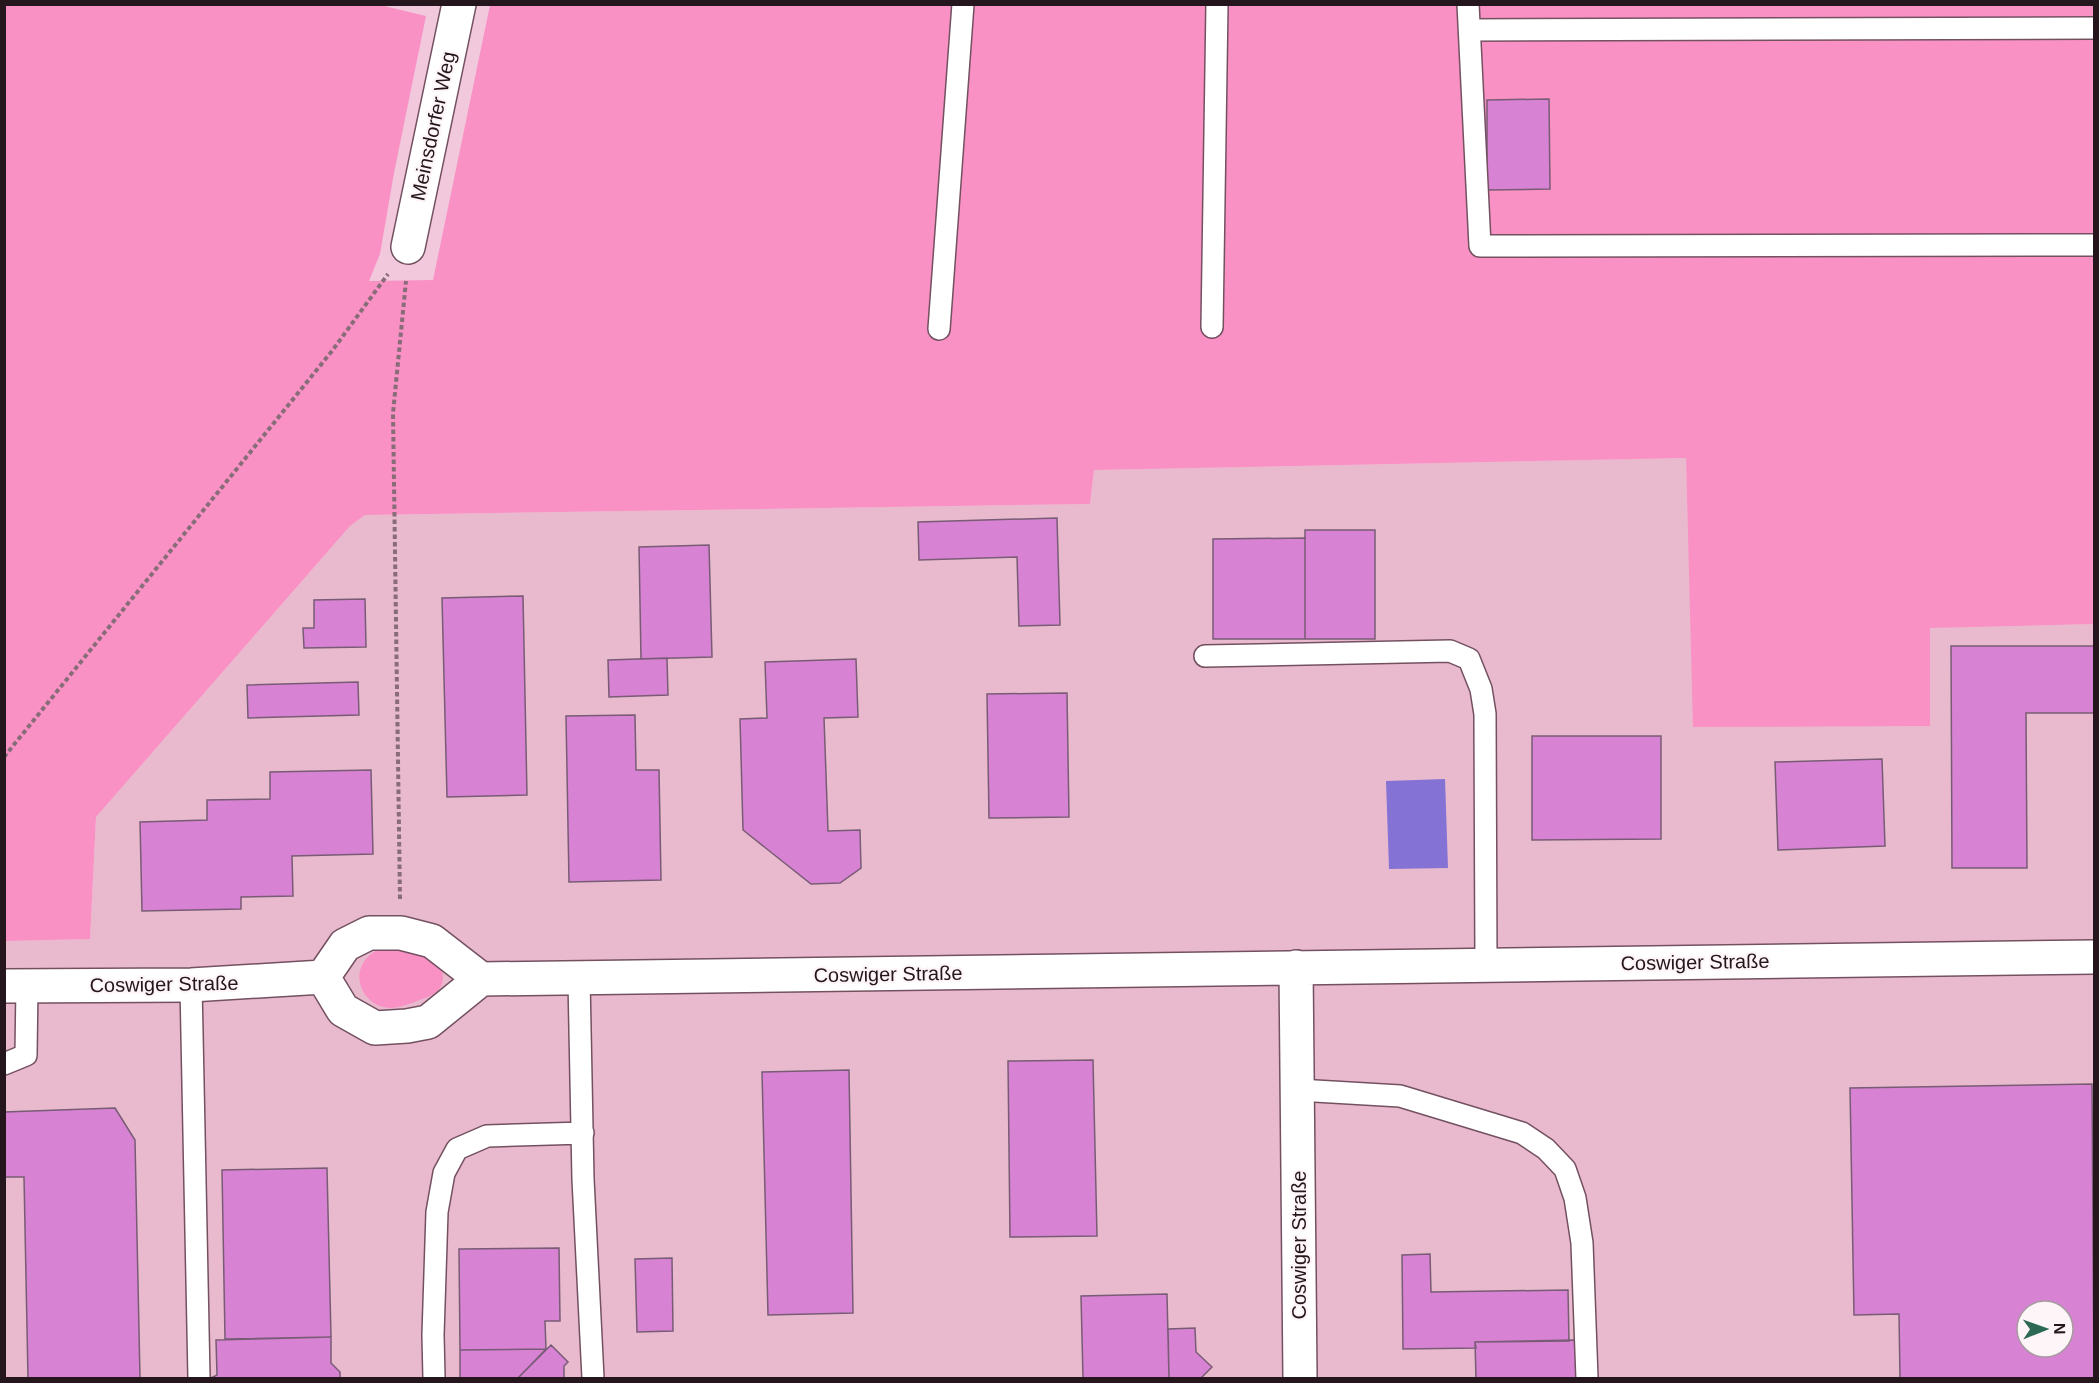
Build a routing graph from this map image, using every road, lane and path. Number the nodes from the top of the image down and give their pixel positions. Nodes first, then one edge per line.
1 (459, 4) edge
2 (963, 4) edge
3 (1217, 4) edge
4 (1468, 4) edge
5 (2094, 27) edge
6 (1470, 30) junction
7 (2094, 245) edge
8 (408, 247) junction
9 (1212, 327) dead end
10 (939, 329) dead end
11 (1205, 656) dead end
12 (4, 757) edge
13 (401, 933) junction
14 (2094, 957) edge
15 (1486, 965) junction
16 (1296, 967) junction
17 (323, 977) junction
18 (481, 979) junction
19 (579, 979) junction
20 (191, 985) junction
21 (16, 986) edge
22 (4, 1064) edge
23 (1298, 1090) junction
24 (583, 1134) junction
25 (199, 1378) edge
26 (434, 1378) edge
27 (593, 1378) edge
28 (1300, 1378) edge
29 (1587, 1378) edge

1 - 8 street, Meinsdorfer Weg
2 - 10 lane
3 - 9 lane
4 - 6 lane
5 - 6 lane
6 - 7 lane
8 - 12 path
8 - 13 path
11 - 15 lane
13 - 17 street
13 - 18 street
14 - 15 street, Coswiger Straße
15 - 16 street, Coswiger Straße
16 - 19 street, Coswiger Straße
16 - 23 street, Coswiger Straße
17 - 18 street
17 - 20 street, Coswiger Straße
18 - 19 street, Coswiger Straße
19 - 24 lane
20 - 21 street, Coswiger Straße
20 - 25 lane
21 - 22 lane
23 - 28 street, Coswiger Straße
23 - 29 lane
24 - 26 lane
24 - 27 lane

